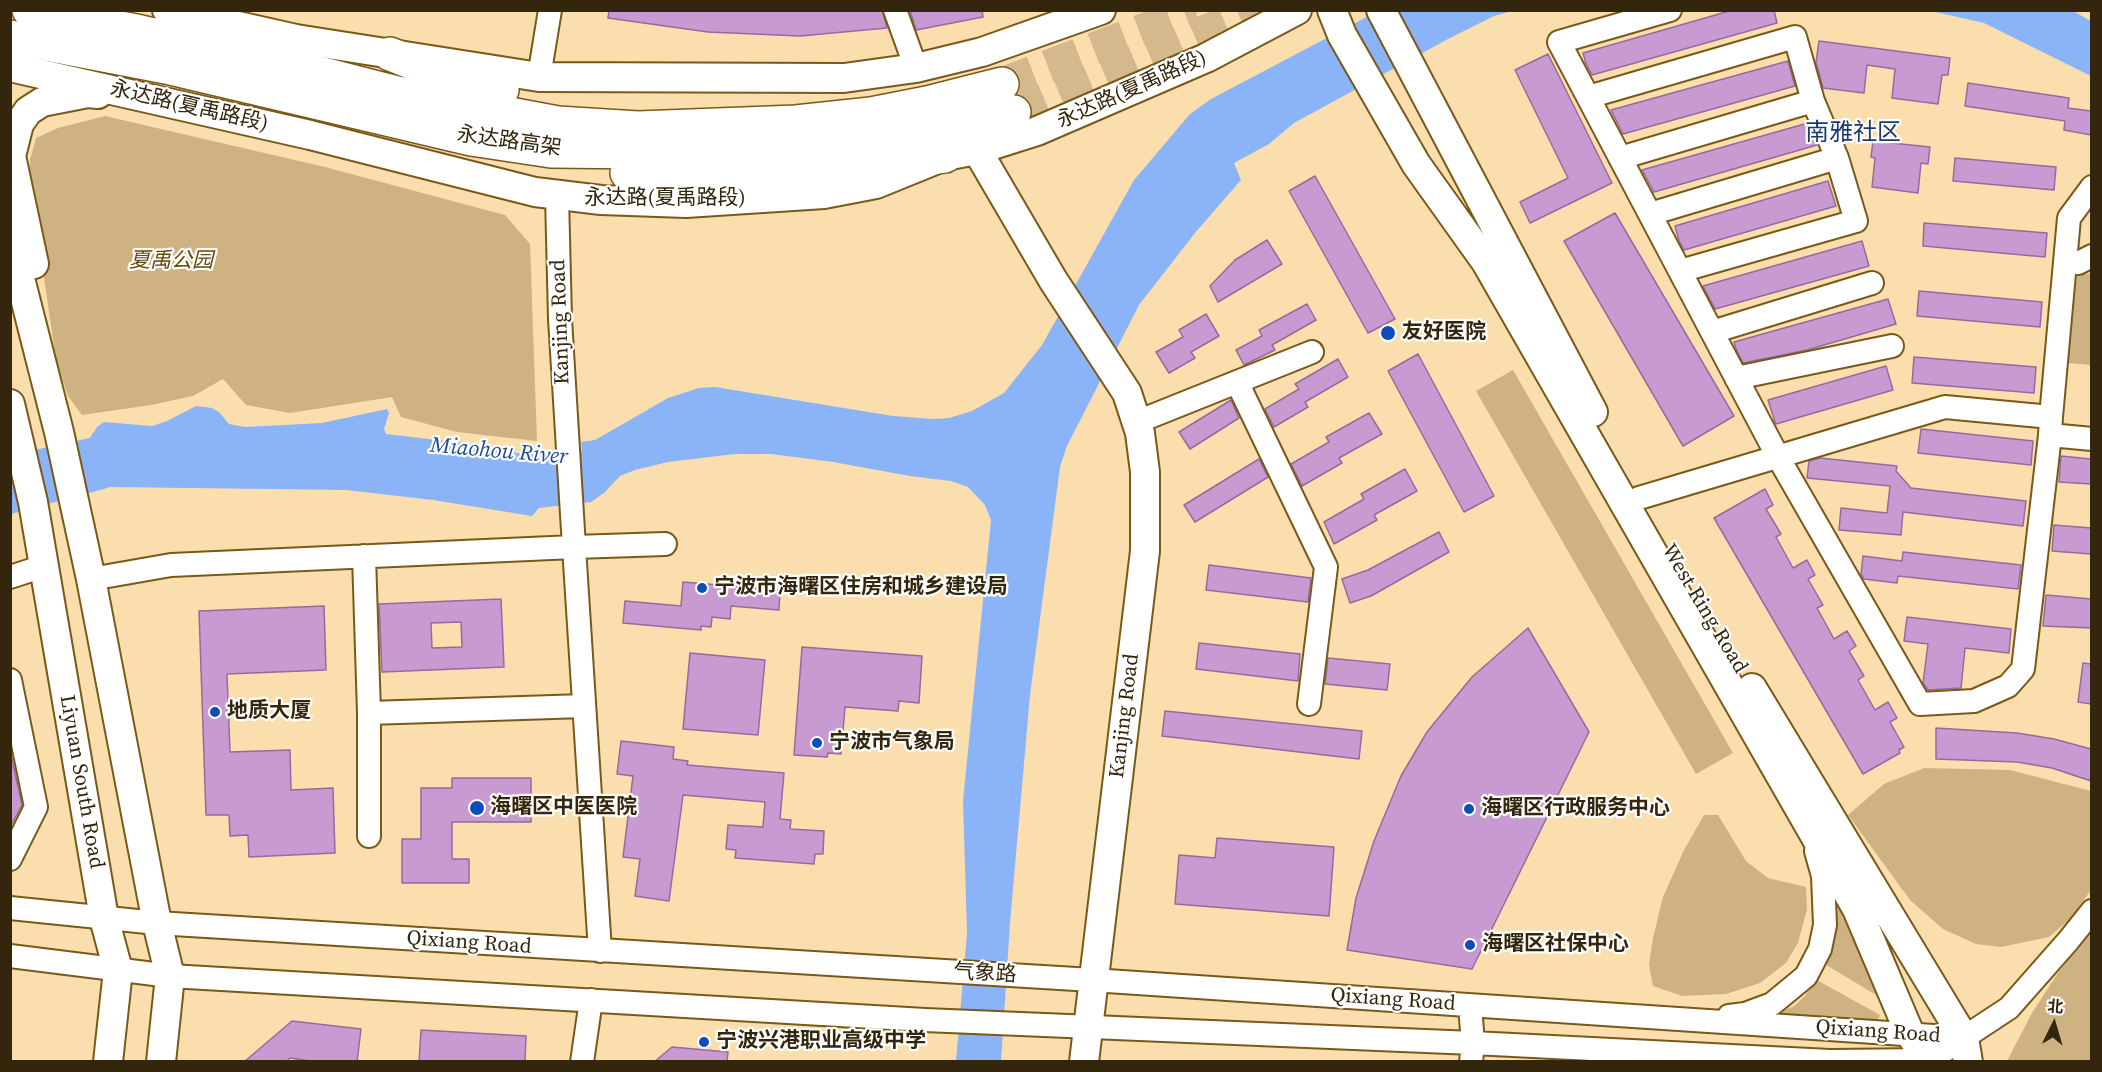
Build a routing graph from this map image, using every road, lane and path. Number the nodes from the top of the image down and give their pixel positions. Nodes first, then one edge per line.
1 (29, 10) edge
2 (167, 10) edge
3 (229, 10) edge
4 (550, 10) edge
5 (895, 10) edge
6 (1101, 10) edge
7 (1297, 10) edge
8 (1381, 10) edge
9 (1670, 10) edge
10 (1337, 22) edge
11 (10, 37) edge
12 (390, 54) junction
13 (10, 67) edge
14 (916, 68) junction
15 (281, 77) junction
16 (539, 77) junction
17 (147, 97) junction
18 (1588, 97) junction
19 (1813, 101) junction
20 (871, 114) junction
21 (977, 150) junction
22 (945, 156) junction
23 (1620, 158) junction
24 (1837, 158) junction
25 (2091, 187) edge
26 (557, 196) junction
27 (1650, 214) junction
28 (10, 239) edge
29 (1680, 272) junction
30 (1872, 283) dead end
31 (1712, 332) junction
32 (37, 346) junction
33 (1892, 346) dead end
34 (1311, 352) dead end
35 (1736, 378) junction
36 (1237, 382) junction
37 (10, 404) edge
38 (1137, 422) junction
39 (2051, 426) junction
40 (2091, 439) edge
41 (1778, 457) junction
42 (1639, 498) junction
43 (665, 544) dead end
44 (574, 546) junction
45 (364, 556) junction
46 (44, 566) junction
47 (10, 577) edge
48 (91, 579) junction
49 (10, 680) edge
50 (1309, 704) dead end
51 (584, 706) junction
52 (369, 713) junction
53 (1811, 829) junction
54 (369, 836) dead end
55 (10, 859) edge
56 (10, 908) edge
57 (2091, 911) edge
58 (104, 918) junction
59 (157, 923) junction
60 (600, 951) junction
61 (10, 956) edge
62 (118, 970) junction
63 (927, 971) joint
64 (170, 976) junction
65 (1042, 976) joint
66 (1092, 980) junction
67 (591, 1000) junction
68 (1470, 1006) junction
69 (1690, 1020) junction
70 (1087, 1027) junction
71 (1910, 1034) junction
72 (1966, 1050) edge
73 (1472, 1052) edge
74 (1801, 1060) edge
75 (1930, 1061) edge
76 (108, 1062) edge
77 (161, 1062) edge
78 (582, 1062) edge
79 (1084, 1062) edge

1 - 15 highway, 永达路高架
2 - 15 main road
3 - 15 main road
4 - 16 street
5 - 14 street
6 - 14 main road
7 - 21 main road, 永达路(夏禹路段)
8 - 42 main road, West Ring Road
9 - 18 street
10 - 53 main road, West Ring Road
11 - 15 highway, 永达路高架
12 - 15 main road
12 - 16 main road
12 - 20 highway
13 - 17 main road, 永达路(夏禹路段)
14 - 16 main road
15 - 20 highway, 永达路高架
15 - 20 highway, 永达路高架
15 - 22 highway
17 - 26 main road, 永达路(夏禹路段)
17 - 32 main road
18 - 19 street
18 - 23 street
19 - 23 street
19 - 24 street
21 - 22 main road, 永达路(夏禹路段)
21 - 38 main road, Kanjing Road
22 - 26 main road, 永达路(夏禹路段)
23 - 27 street
24 - 27 street
24 - 29 street
25 - 39 street
26 - 44 street, Kanjing Road
27 - 29 street
28 - 32 main road
29 - 31 street
30 - 31 street
31 - 35 street
32 - 48 main road
33 - 35 street
34 - 36 street
35 - 41 street
36 - 38 street
36 - 50 street
37 - 46 main road, Liyuan South Road
38 - 66 main road, Kanjing Road
39 - 40 street
39 - 41 street
39 - 41 street
41 - 42 street
42 - 72 main road, West Ring Road
43 - 44 street
44 - 45 street
44 - 51 street, Kanjing Road
45 - 48 street
45 - 52 street
46 - 47 street
46 - 58 main road, Liyuan South Road
48 - 59 main road
49 - 55 street
51 - 52 street
51 - 60 street, Kanjing Road
52 - 54 street
53 - 69 street
53 - 71 main road, West Ring Road
56 - 58 street, Qixiang Road
57 - 72 street
58 - 59 street, Qixiang Road
58 - 62 main road, Liyuan South Road
59 - 60 street, Qixiang Road
59 - 64 main road
60 - 63 street, Qixiang Road
61 - 62 street
62 - 64 street
62 - 76 main road, Liyuan South Road
63 - 65 street, 气象路
64 - 67 street
64 - 77 main road
65 - 66 street, Qixiang Road
66 - 68 street, Qixiang Road
66 - 70 main road, Kanjing Road
67 - 70 street, Qixiang Road
67 - 78 street
68 - 69 street, Qixiang Road
68 - 73 street
69 - 71 street, Qixiang Road
70 - 73 street, Qixiang Road
70 - 79 main road, Kanjing Road
71 - 72 street, Qixiang Road
71 - 75 main road, West Ring Road
72 - 75 street, Qixiang Road
73 - 74 street, Qixiang Road
74 - 75 street, Qixiang Road

